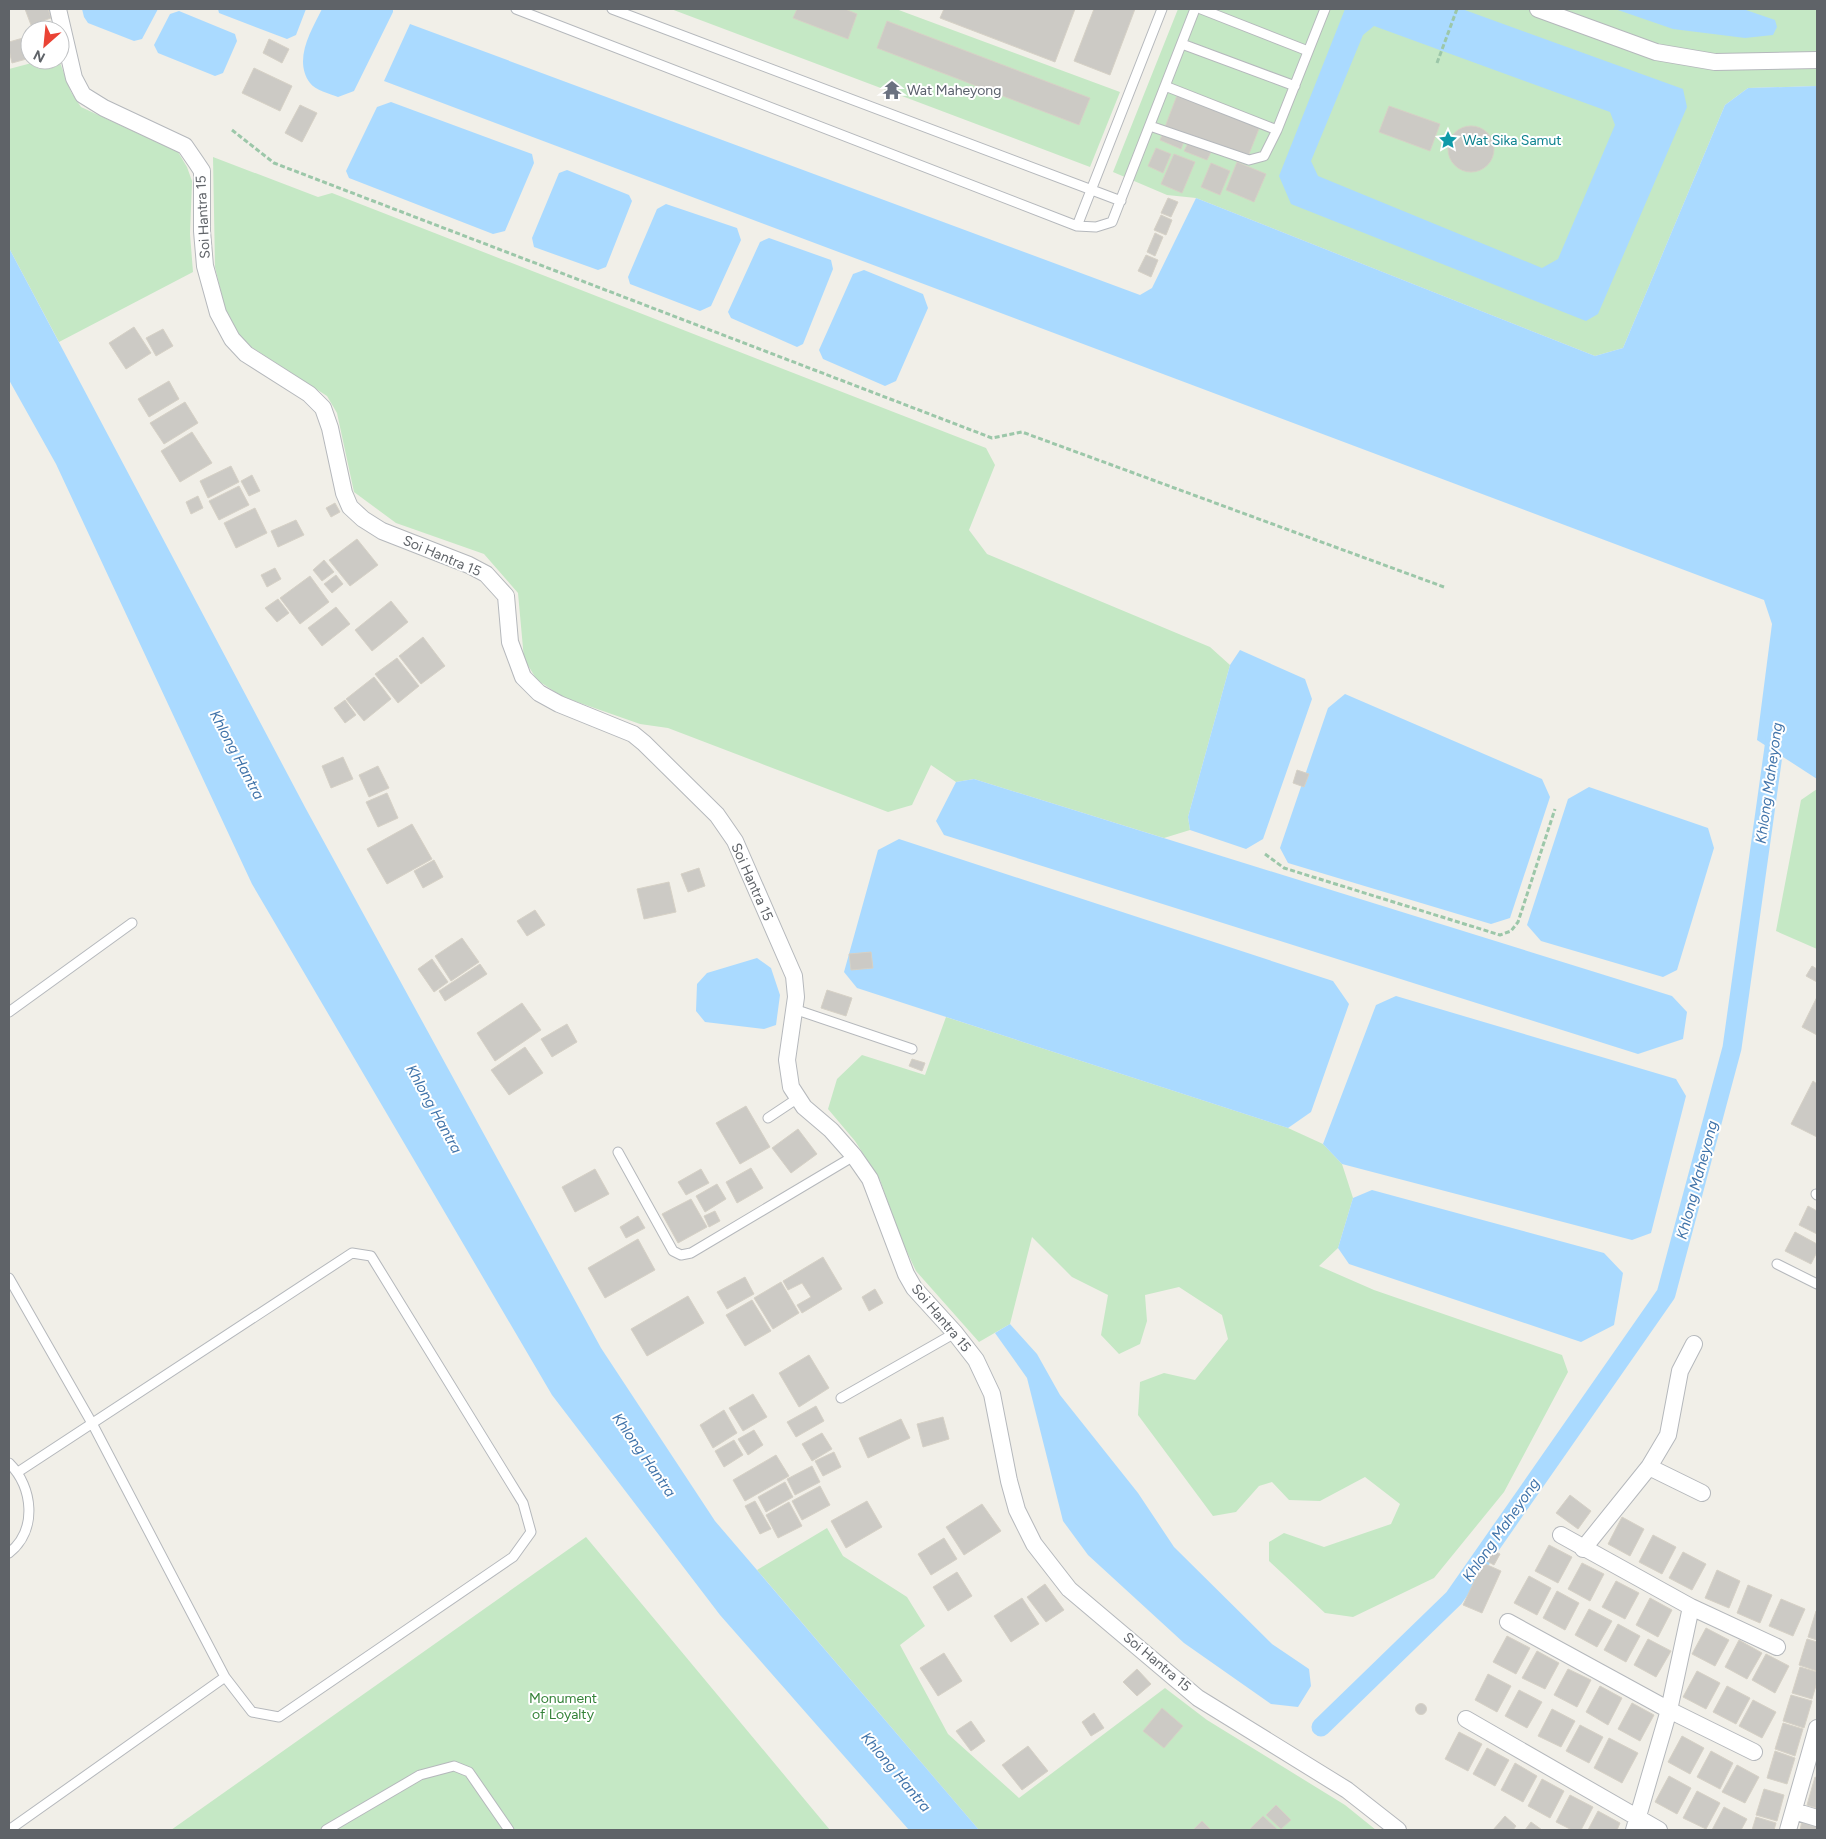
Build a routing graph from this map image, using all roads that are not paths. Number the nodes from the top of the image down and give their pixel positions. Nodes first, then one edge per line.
1 (58, 9) edge
2 (516, 9) edge
3 (612, 9) edge
4 (1162, 9) edge
5 (1195, 9) edge
6 (1201, 9) edge
7 (1325, 9) edge
8 (1538, 9) edge
9 (1182, 44) junction
10 (1308, 51) junction
11 (1817, 60) edge
12 (1165, 86) junction
13 (1295, 86) junction
14 (1150, 126) junction
15 (1277, 130) junction
16 (1091, 190) junction
17 (1121, 201) junction
18 (1077, 226) junction
19 (132, 923) dead end
20 (794, 1009) junction
21 (9, 1012) edge
22 (912, 1049) dead end
23 (798, 1098) junction
24 (768, 1118) dead end
25 (618, 1152) dead end
26 (854, 1156) junction
27 (1777, 1264) dead end
28 (9, 1278) edge
29 (1817, 1284) edge
30 (955, 1333) junction
31 (1694, 1344) dead end
32 (841, 1398) dead end
33 (93, 1425) junction
34 (9, 1463) edge
35 (1649, 1467) junction
36 (18, 1472) junction
37 (1702, 1493) dead end
38 (1561, 1535) dead end
39 (1583, 1548) junction
40 (9, 1553) edge
41 (1691, 1607) junction
42 (1508, 1622) dead end
43 (1777, 1647) dead end
44 (225, 1677) junction
45 (1669, 1710) junction
46 (1466, 1719) dead end
47 (1817, 1728) edge
48 (1754, 1752) dead end
49 (1794, 1811) junction
50 (1817, 1818) edge
51 (1636, 1825) edge
52 (9, 1830) edge
53 (326, 1830) edge
54 (509, 1830) edge
55 (1398, 1830) edge
56 (1659, 1830) edge
57 (1788, 1830) edge

1 - 20 street, Soi Hantra 15
2 - 18 lane
3 - 16 lane
4 - 16 lane
5 - 9 lane
6 - 10 lane
7 - 10 lane
8 - 11 street
9 - 12 lane
9 - 13 lane
10 - 13 lane
12 - 14 lane
12 - 15 lane
13 - 15 lane
14 - 15 lane
14 - 17 lane
16 - 17 lane
16 - 18 lane
17 - 18 lane
19 - 21 lane
20 - 22 lane
20 - 23 street, Soi Hantra 15
23 - 24 lane
23 - 26 street, Soi Hantra 15
25 - 26 lane
26 - 30 street, Soi Hantra 15
27 - 29 lane
28 - 33 lane
30 - 32 lane
30 - 55 street, Soi Hantra 15
31 - 35 street
33 - 36 lane
33 - 44 lane
33 - 44 lane
34 - 36 lane
35 - 37 street
35 - 39 street
36 - 40 lane
38 - 39 street
39 - 41 street
41 - 43 street
41 - 45 street
42 - 45 street
44 - 52 lane
45 - 48 street
45 - 51 street
46 - 51 street
47 - 49 street
49 - 50 street
49 - 57 street
51 - 56 street
53 - 54 lane

